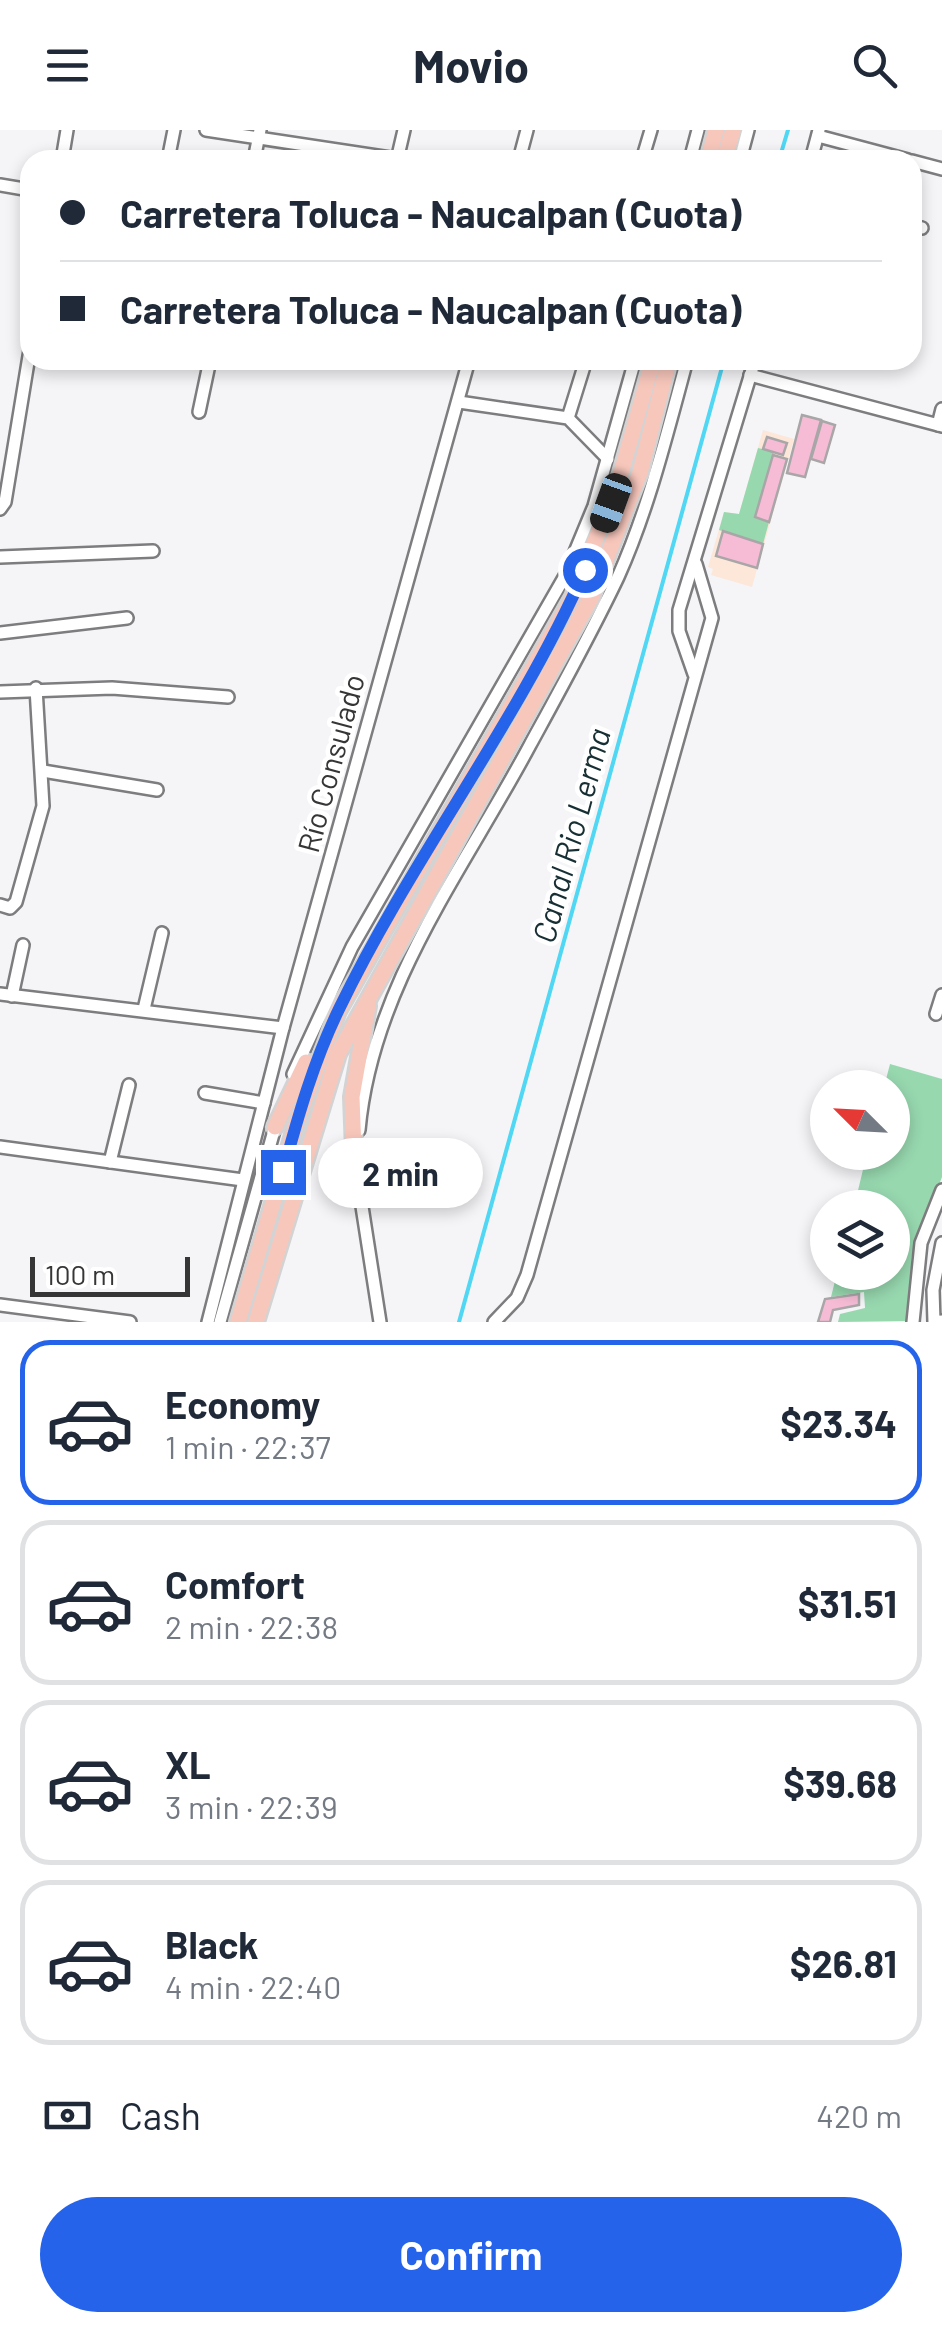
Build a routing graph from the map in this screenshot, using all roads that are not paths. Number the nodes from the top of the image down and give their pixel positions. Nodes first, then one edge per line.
1 (206, 130) edge
2 (260, 133) edge
3 (818, 133) edge
4 (346, 150) edge
5 (874, 150) edge
6 (27, 370) edge
7 (208, 370) edge
8 (466, 370) edge
9 (581, 370) edge
10 (583, 370) edge
11 (633, 370) edge
12 (650, 370) edge
13 (667, 370) edge
14 (684, 370) edge
15 (751, 370) edge
16 (582, 374) junction
17 (750, 374) junction
18 (458, 402) junction
19 (942, 409) edge
20 (199, 412) dead end
21 (568, 418) junction
22 (940, 426) edge
23 (608, 459) junction
24 (0, 509) edge
25 (154, 551) dead end
26 (0, 558) edge
27 (696, 564) junction
28 (127, 618) dead end
29 (0, 633) edge
30 (694, 674) junction
31 (36, 688) junction
32 (0, 692) edge
33 (228, 697) dead end
34 (43, 770) junction
35 (156, 790) dead end
36 (0, 905) edge
37 (162, 933) dead end
38 (23, 945) dead end
39 (365, 960) junction
40 (372, 988) junction
41 (6, 995) edge
42 (942, 998) edge
43 (144, 1009) junction
44 (936, 1014) dead end
45 (284, 1028) junction
46 (129, 1086) dead end
47 (205, 1093) dead end
48 (264, 1103) junction
49 (275, 1127) junction
50 (0, 1147) edge
51 (110, 1162) junction
52 (355, 1176) junction
53 (243, 1180) junction
54 (942, 1190) edge
55 (942, 1243) edge
56 (0, 1306) edge
57 (942, 1321) edge
58 (130, 1322) edge
59 (208, 1322) edge
60 (220, 1322) edge
61 (238, 1322) edge
62 (256, 1322) edge
63 (380, 1322) edge
64 (490, 1322) edge
65 (914, 1322) edge
66 (934, 1322) edge

1 - 2 street
2 - 4 street
3 - 5 street
6 - 24 street
7 - 20 street
8 - 18 street, Río Consulado
9 - 16 street
10 - 16 street
11 - 23 street
12 - 39 highway
13 - 40 highway
14 - 52 street
15 - 17 street
16 - 21 street
17 - 22 street
17 - 27 street
18 - 21 street
18 - 45 street, Río Consulado
19 - 22 street
21 - 23 street
23 - 49 street
25 - 26 street
27 - 30 street
27 - 30 street
28 - 29 street
30 - 64 street
31 - 32 street
31 - 33 street
31 - 34 street
34 - 35 street
34 - 36 street
37 - 43 street
38 - 41 street
39 - 49 highway
39 - 61 highway
40 - 52 highway
40 - 62 highway
41 - 43 street
42 - 44 street
43 - 45 street
45 - 48 street, Río Consulado
46 - 51 street
47 - 48 street
48 - 53 street, Río Consulado
49 - 60 street
50 - 51 street
51 - 53 street
52 - 63 street
53 - 59 street, Río Consulado
54 - 65 street
55 - 66 street
56 - 58 street
57 - 66 street

